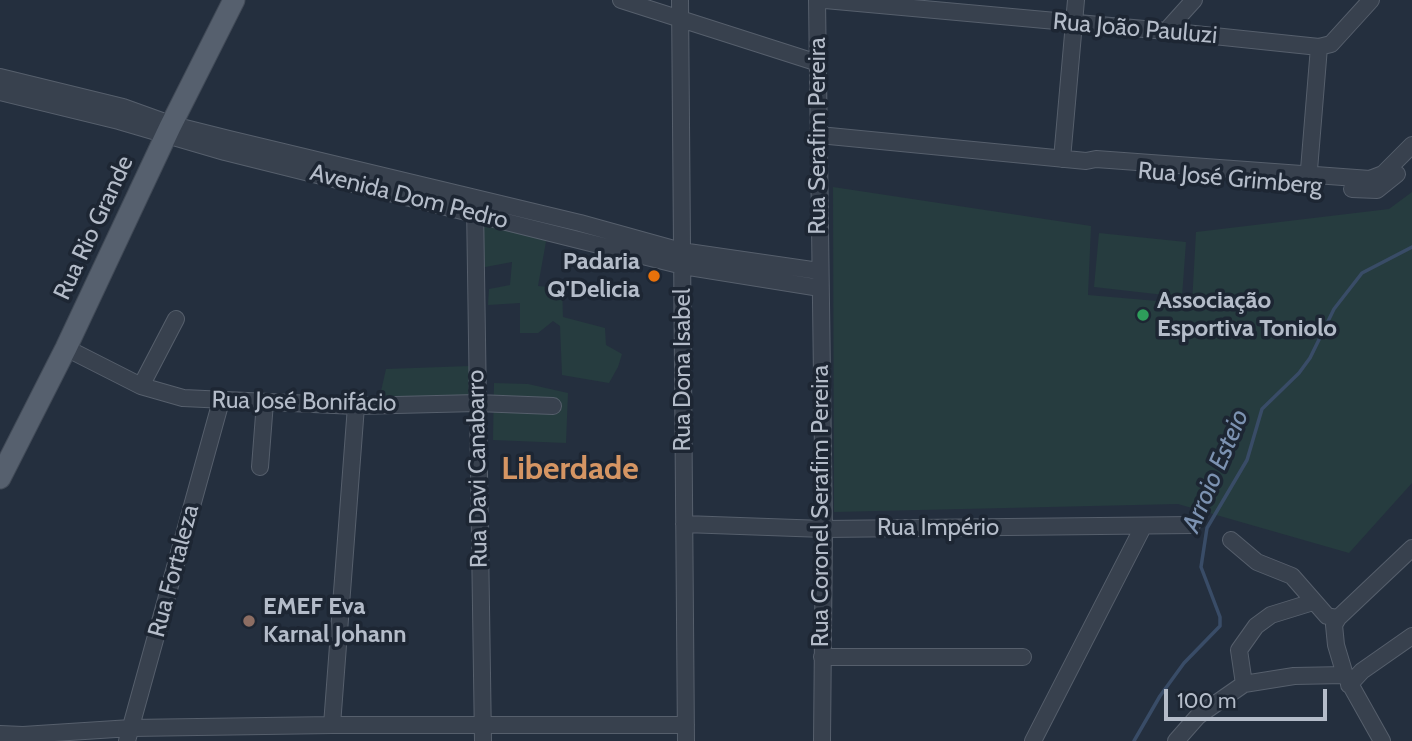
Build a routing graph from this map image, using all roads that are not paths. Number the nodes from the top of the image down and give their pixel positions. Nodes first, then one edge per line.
1 (234, 0) edge
2 (621, 0) edge
3 (680, 0) edge
4 (817, 0) edge
5 (825, 0) edge
6 (1076, 0) edge
7 (1194, 0) edge
8 (1371, 0) edge
9 (680, 19) junction
10 (1074, 24) junction
11 (1166, 31) junction
12 (1319, 47) junction
13 (818, 63) junction
14 (0, 77) edge
15 (12, 90) edge
16 (169, 130) junction
17 (819, 135) junction
18 (1412, 145) edge
19 (1412, 158) edge
20 (1062, 159) junction
21 (1308, 179) junction
22 (1373, 185) junction
23 (475, 205) junction
24 (682, 258) junction
25 (820, 280) junction
26 (176, 319) dead end
27 (66, 348) junction
28 (141, 386) junction
29 (221, 401) junction
30 (265, 402) junction
31 (477, 403) junction
32 (356, 406) junction
33 (553, 406) dead end
34 (260, 467) dead end
35 (0, 478) edge
36 (684, 524) junction
37 (1192, 525) dead end
38 (1143, 527) junction
39 (824, 529) junction
40 (1231, 540) dead end
41 (1412, 548) edge
42 (1313, 602) junction
43 (1338, 618) junction
44 (1412, 636) edge
45 (822, 657) junction
46 (1023, 657) dead end
47 (1347, 680) junction
48 (1244, 684) junction
49 (483, 723) junction
50 (332, 725) junction
51 (686, 733) edge
52 (0, 734) edge
53 (129, 734) edge
54 (21, 738) edge
55 (483, 741) edge
56 (822, 741) edge
57 (1033, 741) edge
58 (1175, 741) edge
59 (1382, 741) edge

1 - 16 main road, Rua Rio Grande
2 - 9 street
3 - 9 street, Rua Dona Isabel
4 - 13 street, Rua Serafim Pereira
5 - 10 street, Rua João Pauluzi
6 - 10 street
7 - 11 street
8 - 12 street
9 - 13 street
9 - 24 street, Rua Dona Isabel
10 - 11 street, Rua João Pauluzi
10 - 20 street
11 - 12 street, Rua João Pauluzi
12 - 21 street
13 - 17 street, Rua Serafim Pereira
14 - 15 street, Avenida Dom Pedro
15 - 16 street, Avenida Dom Pedro
16 - 23 street, Avenida Dom Pedro
16 - 27 main road, Rua Rio Grande
17 - 20 street, Rua José Grimberg
17 - 25 street, Rua Serafim Pereira
18 - 22 street
19 - 22 street
20 - 21 street, Rua José Grimberg
21 - 22 street, Rua José Grimberg
23 - 24 street, Avenida Dom Pedro
23 - 31 street, Rua Davi Canabarro
24 - 25 street, Avenida Dom Pedro
24 - 36 street, Rua Dona Isabel
25 - 39 street, Rua Coronel Serafim Pereira
26 - 28 street
27 - 28 street, Rua José Bonifácio
27 - 35 main road, Rua Rio Grande
28 - 29 street, Rua José Bonifácio
29 - 30 street, Rua José Bonifácio
29 - 53 street, Rua Fortaleza
30 - 32 street, Rua José Bonifácio
30 - 34 street
31 - 32 street, Rua José Bonifácio
31 - 33 street, Rua José Bonifácio
31 - 49 street, Rua Davi Canabarro
32 - 50 street
36 - 39 street, Rua Império
36 - 51 street, Rua Dona Isabel
37 - 38 street, Rua Império
38 - 39 street, Rua Império
38 - 57 street
39 - 45 street, Rua Coronel Serafim Pereira
40 - 42 street
41 - 43 street
42 - 43 street
42 - 48 street
43 - 47 street
44 - 47 street
45 - 46 street
45 - 56 street, Rua Coronel Serafim Pereira
47 - 48 street
47 - 59 street
48 - 58 street
49 - 50 street
49 - 51 street
49 - 55 street, Rua Davi Canabarro
50 - 53 street
52 - 54 street
53 - 54 street

